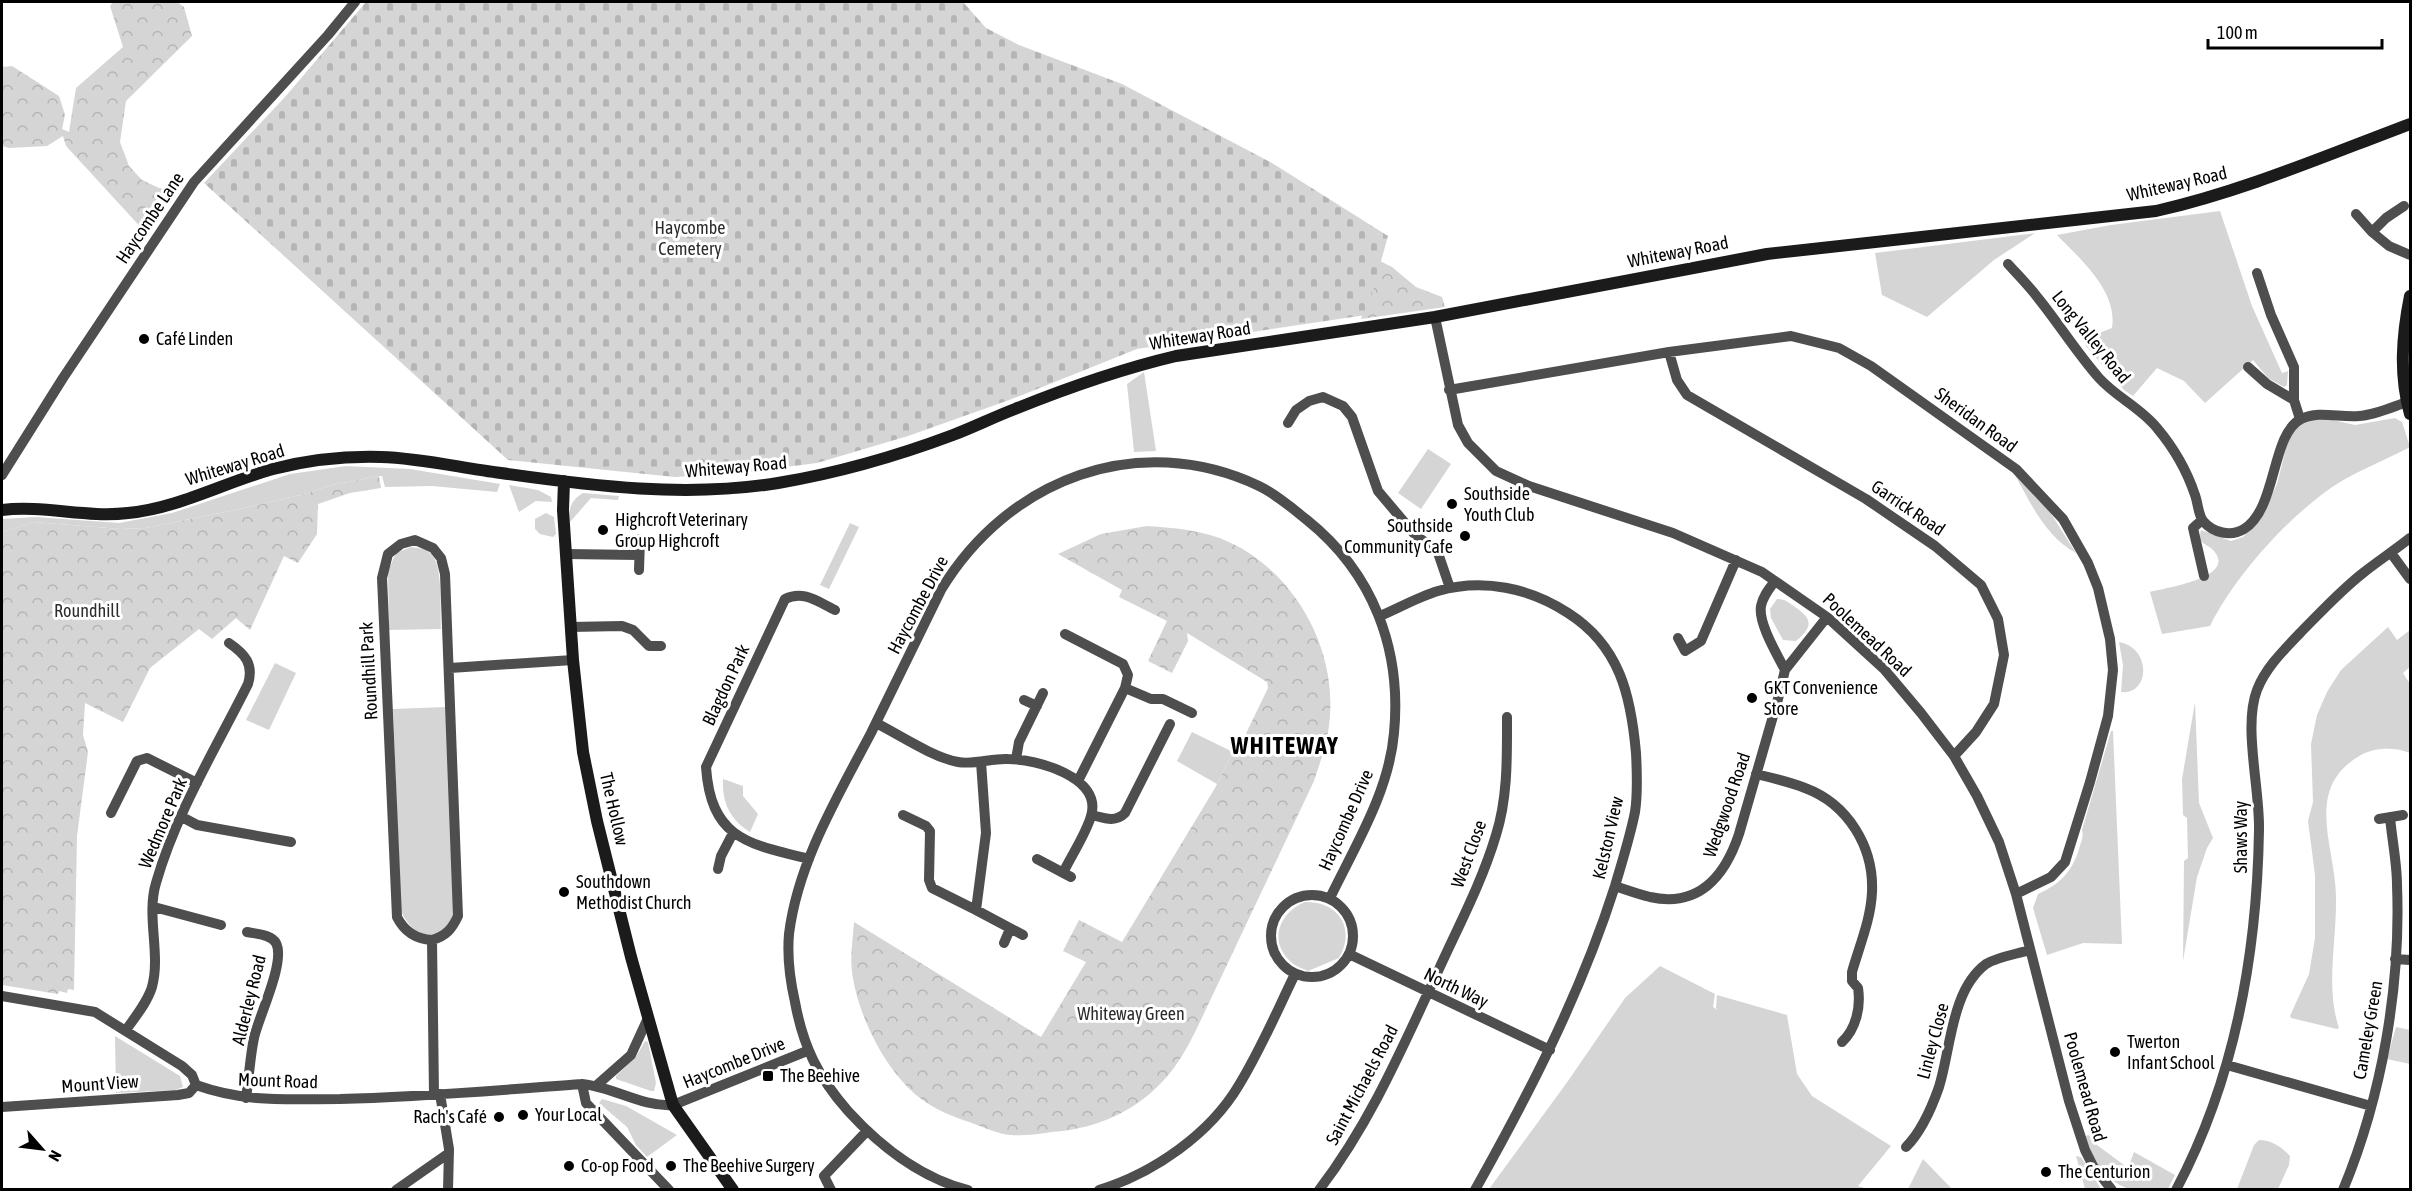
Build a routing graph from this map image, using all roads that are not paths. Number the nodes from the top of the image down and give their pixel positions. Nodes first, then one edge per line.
1 (355, 2) edge
2 (2410, 124) edge
3 (2404, 206) dead end
4 (2356, 214) dead end
5 (2372, 232) junction
6 (2410, 255) edge
7 (2008, 264) dead end
8 (2257, 273) dead end
9 (2410, 296) edge
10 (1435, 317) junction
11 (1669, 352) junction
12 (2248, 367) dead end
13 (1449, 390) junction
14 (2294, 400) junction
15 (2407, 402) junction
16 (2410, 414) edge
17 (2300, 420) junction
18 (1288, 423) dead end
19 (2, 475) edge
20 (564, 481) junction
21 (2, 510) edge
22 (2202, 520) junction
23 (2410, 538) edge
24 (640, 539) dead end
25 (2391, 553) junction
26 (566, 554) junction
27 (639, 555) junction
28 (1737, 560) junction
29 (639, 570) dead end
30 (2204, 576) dead end
31 (2410, 579) edge
32 (1775, 581) junction
33 (1450, 588) junction
34 (835, 610) dead end
35 (1380, 616) junction
36 (1827, 617) junction
37 (571, 627) junction
38 (1065, 634) dead end
39 (1678, 638) dead end
40 (229, 643) dead end
41 (661, 646) dead end
42 (573, 660) junction
43 (450, 668) junction
44 (1785, 670) junction
45 (1125, 688) junction
46 (1043, 693) dead end
47 (1024, 700) dead end
48 (1037, 706) junction
49 (1192, 713) dead end
50 (1508, 717) dead end
51 (876, 723) junction
52 (1170, 724) dead end
53 (1954, 756) junction
54 (1016, 759) junction
55 (981, 762) junction
56 (1756, 774) junction
57 (1079, 779) junction
58 (197, 783) junction
59 (111, 813) dead end
60 (903, 815) dead end
61 (1092, 815) junction
62 (2403, 815) dead end
63 (182, 817) junction
64 (733, 833) junction
65 (291, 842) dead end
66 (809, 859) junction
67 (1037, 859) dead end
68 (718, 869) dead end
69 (1615, 886) junction
70 (2016, 894) junction
71 (1330, 898) junction
72 (154, 907) junction
73 (976, 910) junction
74 (221, 925) dead end
75 (1010, 928) junction
76 (247, 932) dead end
77 (1023, 935) dead end
78 (432, 940) junction
79 (1004, 942) dead end
80 (2030, 950) junction
81 (1349, 954) junction
82 (2395, 959) junction
83 (2410, 960) edge
84 (1295, 974) junction
85 (1428, 992) junction
86 (2, 996) edge
87 (648, 1018) junction
88 (126, 1030) junction
89 (1842, 1042) dead end
90 (1550, 1050) junction
91 (807, 1051) junction
92 (2227, 1065) junction
93 (582, 1084) junction
94 (196, 1085) junction
95 (597, 1085) junction
96 (437, 1094) junction
97 (246, 1098) junction
98 (673, 1105) junction
99 (2371, 1106) junction
100 (2, 1107) edge
101 (867, 1131) junction
102 (1914, 1144) dead end
103 (449, 1153) junction
104 (1100, 1189) edge
105 (396, 1190) edge
106 (448, 1190) edge
107 (669, 1190) edge
108 (733, 1190) edge
109 (831, 1190) edge
110 (968, 1190) edge
111 (1319, 1190) edge
112 (1475, 1190) edge
113 (2112, 1190) edge
114 (2176, 1190) edge
115 (2343, 1190) edge

1 - 19 street, Haycombe Lane
2 - 10 street, Whiteway Road
3 - 5 street
4 - 5 street
5 - 6 street
7 - 22 street, Long Valley Road
8 - 14 street
9 - 15 street
10 - 13 street, Poolemead Road
10 - 20 street, Whiteway Road
11 - 13 street, Sheridan Road
11 - 53 street, Garrick Road
11 - 70 street, Sheridan Road
12 - 14 street
13 - 28 street, Poolemead Road
14 - 17 street
15 - 16 street
15 - 17 street
17 - 22 street
18 - 33 street
20 - 21 street, Whiteway Road
20 - 26 street, The Hollow
22 - 30 street, Long Valley Road
23 - 25 street, Shaws Way
24 - 27 street
25 - 31 street
25 - 92 street, Shaws Way
26 - 27 street
26 - 37 street, The Hollow
27 - 29 street
28 - 32 street, Poolemead Road
28 - 39 street
32 - 36 street, Poolemead Road
32 - 44 street
33 - 35 street, Kelston View
33 - 69 street, Kelston View
34 - 64 street, Blagdon Park
35 - 51 street, Haycombe Drive
35 - 71 street, Haycombe Drive
36 - 44 street, Wedgwood Road
36 - 53 street, Poolemead Road
37 - 41 street
37 - 42 street, The Hollow
38 - 45 street
40 - 58 street, Wedmore Park
42 - 43 street
42 - 87 street, The Hollow
43 - 78 street, Roundhill Park
43 - 78 street, Roundhill Park
44 - 56 street, Wedgwood Road
45 - 49 street
45 - 57 street
46 - 48 street
47 - 48 street
48 - 54 street
50 - 85 street, West Close
51 - 55 street
51 - 66 street, Haycombe Drive
52 - 61 street
53 - 70 street, Poolemead Road
54 - 55 street
54 - 57 street
55 - 73 street
56 - 69 street, Wedgwood Road
56 - 89 street
57 - 61 street
58 - 59 street
58 - 63 street, Wedmore Park
60 - 73 street
61 - 67 street
62 - 82 street, Cameley Green
63 - 65 street
63 - 72 street, Wedmore Park
64 - 66 street, Blagdon Park
64 - 68 street
66 - 91 street, Haycombe Drive
69 - 90 street, Kelston View
70 - 80 street, Poolemead Road
71 - 81 street, Haycombe Drive
71 - 84 street, Haycombe Drive
72 - 74 street
72 - 88 street, Wedmore Park
73 - 75 street
75 - 77 street
75 - 79 street
76 - 97 street, Alderley Road
78 - 96 street
80 - 102 street, Linley Close
80 - 113 street, Poolemead Road
81 - 84 street
81 - 85 street, North Way
82 - 83 street, Cameley Green
82 - 99 street, Cameley Green
84 - 104 street
85 - 90 street, North Way
85 - 111 street, Saint Michaels Road
86 - 88 street
87 - 95 street
87 - 98 street, The Hollow
88 - 94 street
90 - 112 street, Kelston View
91 - 98 street, Haycombe Drive
91 - 101 street, Haycombe Drive
92 - 99 street
92 - 114 street, Shaws Way
93 - 95 street, Mount Road
93 - 96 street, Mount Road
93 - 107 street
94 - 97 street, Mount Road
94 - 100 street, Mount View
95 - 98 street, Mount Road
96 - 97 street, Mount Road
96 - 103 street
98 - 108 street, The Hollow
99 - 115 street, Cameley Green
101 - 109 street
101 - 110 street, Haycombe Drive
103 - 105 street
103 - 106 street

